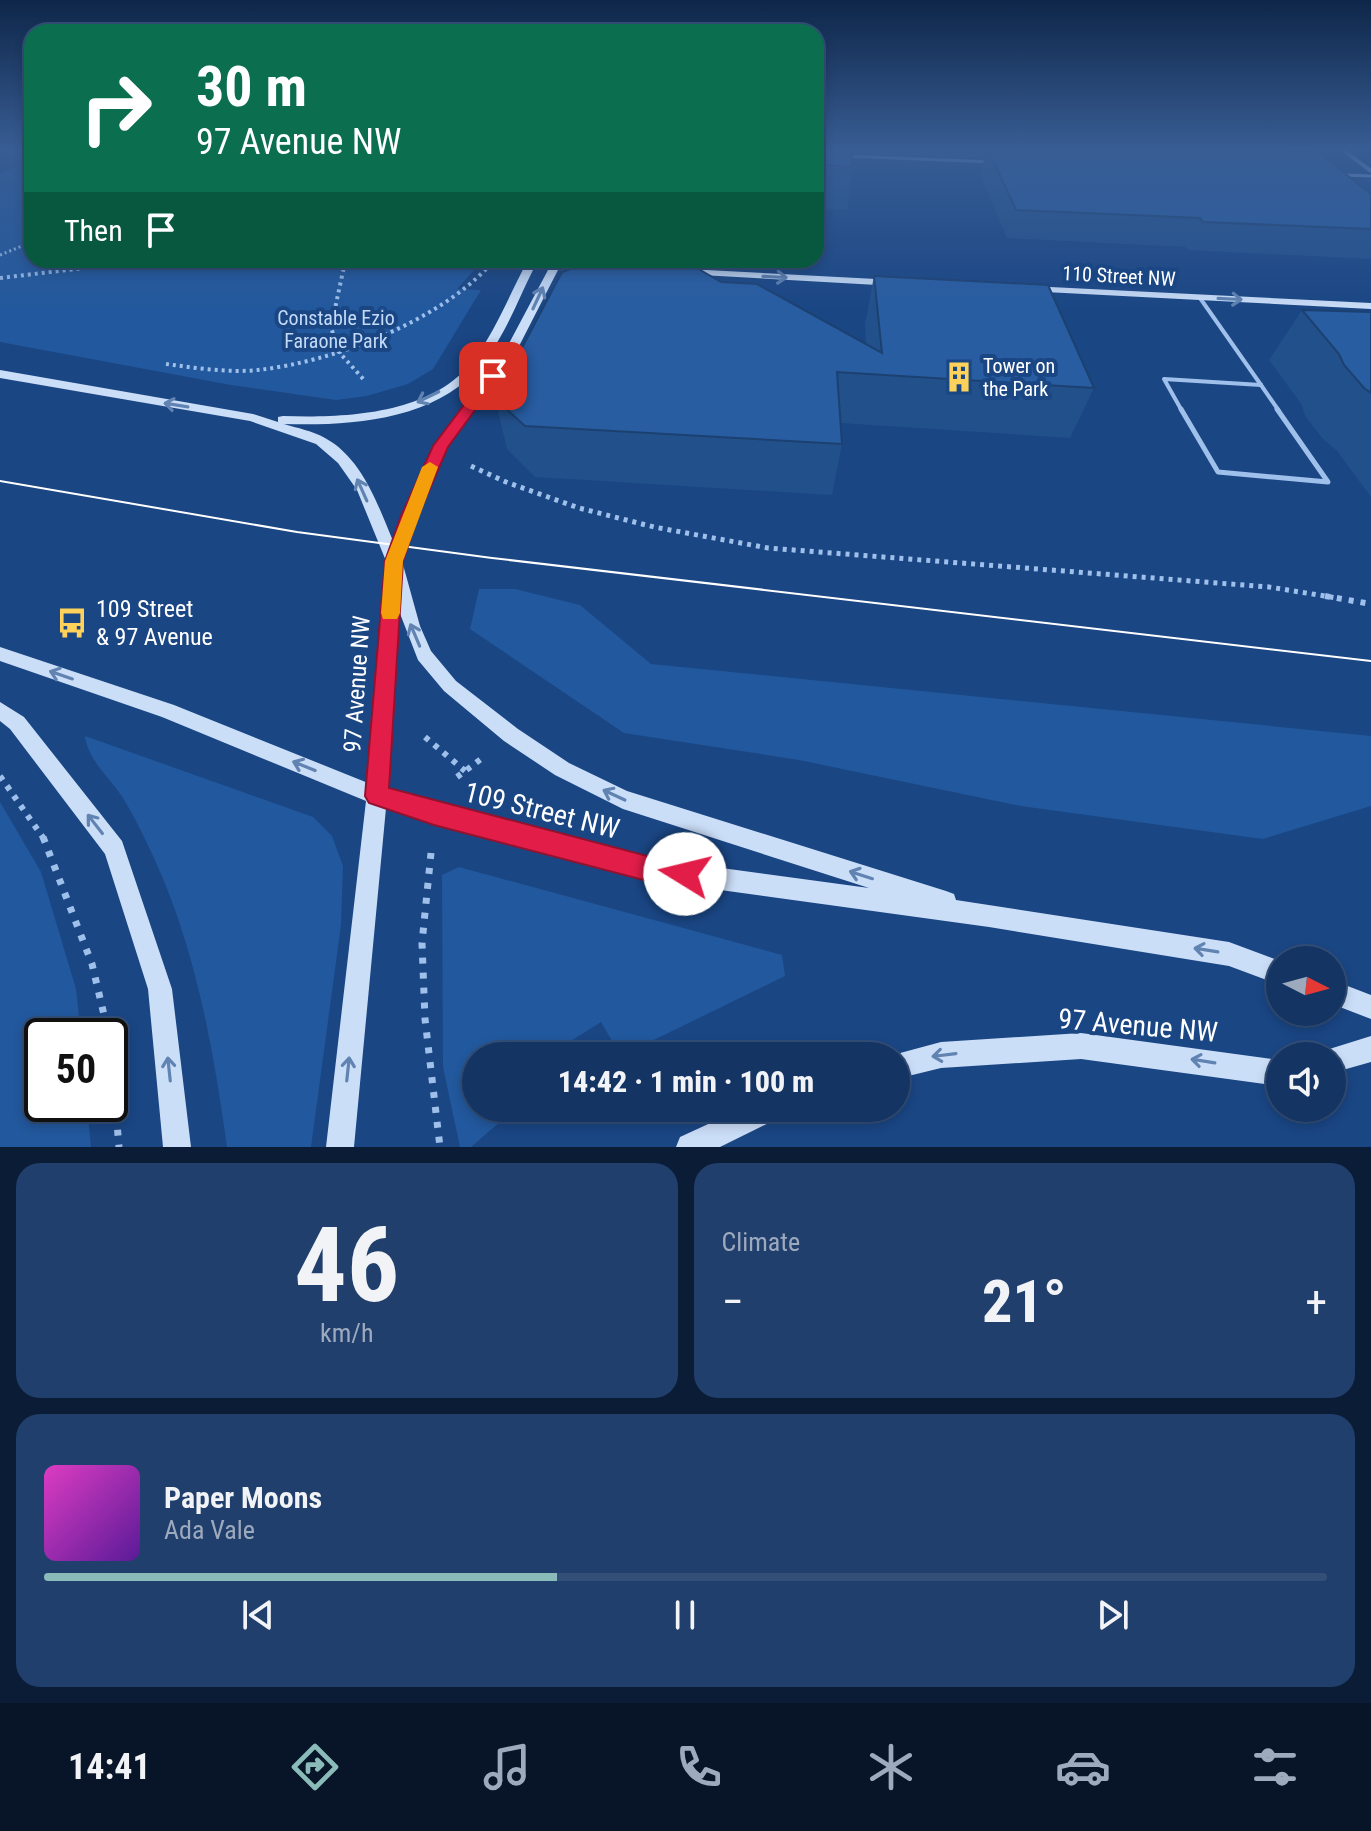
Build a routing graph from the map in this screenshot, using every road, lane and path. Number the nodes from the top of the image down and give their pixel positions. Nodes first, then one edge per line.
1 (24, 245) edge
2 (0, 255) edge
3 (86, 268) edge
4 (343, 268) edge
5 (486, 268) edge
6 (528, 268) edge
7 (554, 268) edge
8 (681, 272) edge
9 (0, 278) edge
10 (913, 284) edge
11 (1021, 289) edge
12 (1200, 298) junction
13 (1371, 306) edge
14 (338, 351) junction
15 (156, 363) dead end
16 (0, 374) edge
17 (1261, 385) junction
18 (372, 389) dead end
19 (253, 418) junction
20 (466, 462) dead end
21 (394, 561) junction
22 (1371, 604) edge
23 (0, 654) edge
24 (0, 710) edge
25 (425, 737) dead end
26 (485, 756) dead end
27 (465, 771) junction
28 (0, 776) edge
29 (447, 785) dead end
30 (377, 796) junction
31 (431, 849) dead end
32 (989, 916) junction
33 (1266, 968) edge
34 (1346, 997) edge
35 (1371, 1007) edge
36 (105, 1018) edge
37 (1371, 1049) edge
38 (1346, 1056) edge
39 (910, 1063) edge
40 (1266, 1071) edge
41 (117, 1122) edge
42 (743, 1122) edge
43 (119, 1147) edge
44 (177, 1147) edge
45 (340, 1147) edge
46 (440, 1147) edge
47 (690, 1147) edge

1 - 2 path
3 - 9 path
4 - 14 path
5 - 14 path
6 -> 19 main road
21 -> 7 main road, 97 Avenue NW
8 -> 10 main road
11 - 12 main road, 110 Street NW
12 -> 13 main road, 110 Street NW
12 - 17 lane
14 - 15 path
14 - 18 path
19 -> 16 main road
17 - 17 lane
21 -> 19 main road
20 - 22 path
21 - 30 main road, 97 Avenue NW
32 -> 21 main road
30 -> 23 main road, 109 Street NW
44 -> 24 main road
25 - 27 path
26 - 27 path
27 - 29 path
28 - 36 path
30 - 32 main road, 109 Street NW
45 -> 30 main road, 97 Avenue NW
31 - 46 path
33 -> 32 main road, 109 Street NW
34 - 35 main road
37 - 38 main road
40 -> 39 main road, 97 Avenue NW
41 - 43 path
42 - 47 main road

